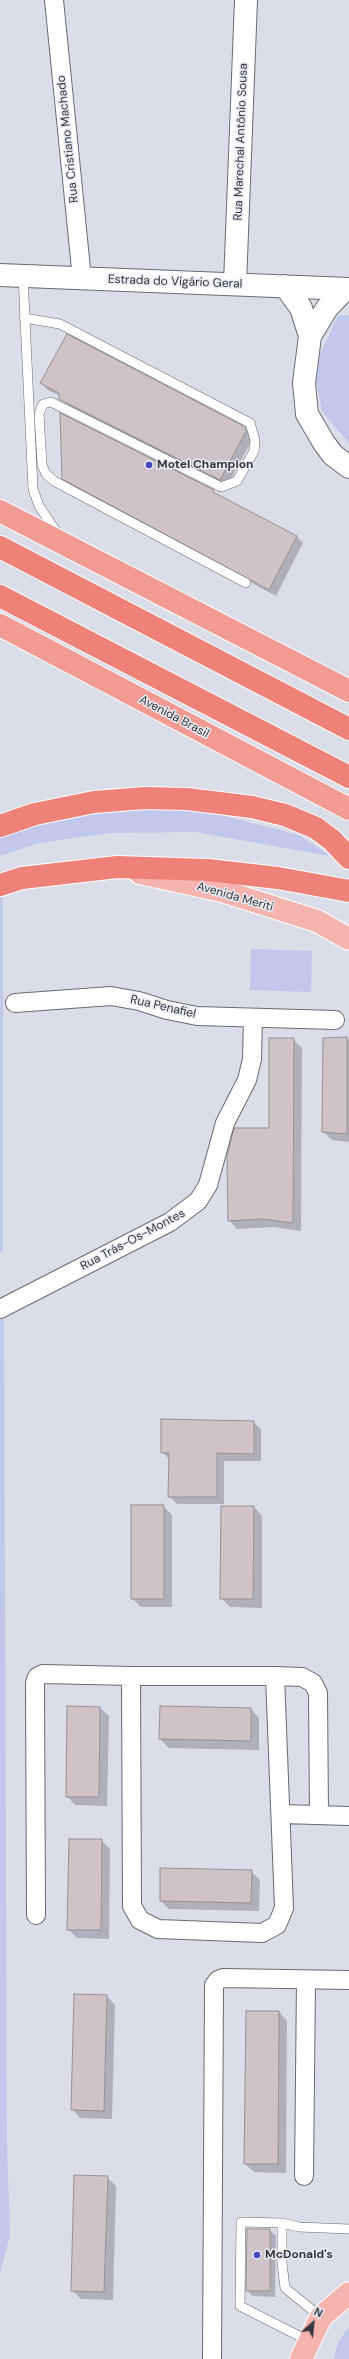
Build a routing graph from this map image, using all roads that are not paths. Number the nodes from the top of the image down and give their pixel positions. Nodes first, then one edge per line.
1 (54, 0) edge
2 (246, 0) edge
3 (0, 275) edge
4 (23, 276) junction
5 (82, 279) junction
6 (235, 284) junction
7 (285, 286) junction
8 (347, 289) edge
9 (24, 318) junction
10 (310, 336) junction
11 (349, 467) edge
12 (0, 511) edge
13 (0, 546) edge
14 (72, 550) junction
15 (246, 583) dead end
16 (0, 596) edge
17 (0, 625) edge
18 (349, 691) edge
19 (349, 729) edge
20 (349, 778) edge
21 (349, 808) edge
22 (0, 826) edge
23 (349, 858) edge
24 (117, 867) junction
25 (0, 885) edge
26 (349, 891) edge
27 (349, 939) edge
28 (15, 1003) dead end
29 (254, 1018) junction
30 (335, 1020) dead end
31 (0, 1309) edge
32 (131, 1676) junction
33 (275, 1676) junction
34 (282, 1814) junction
35 (319, 1815) junction
36 (349, 1816) edge
37 (36, 1915) dead end
38 (306, 1980) junction
39 (349, 1980) edge
40 (304, 2176) dead end
41 (282, 2223) junction
42 (349, 2229) edge
43 (349, 2293) edge
44 (321, 2317) junction
45 (305, 2350) edge
46 (212, 2359) edge

1 - 5 street, Rua Cristiano Machado
2 - 6 street, Rua Marechal Antônio Sousa
3 - 4 street, Estrada do Vigário Geral
4 - 5 street, Estrada do Vigário Geral
4 - 9 lane
5 - 6 street, Estrada do Vigário Geral
6 - 7 street, Estrada do Vigário Geral
7 - 8 street, Estrada do Vigário Geral
7 - 10 street
8 - 10 street
9 - 14 lane
9 - 15 lane
10 - 11 street
12 - 14 highway
13 - 19 highway
14 - 18 highway
16 - 20 highway
17 - 21 highway, Avenida Brasil
22 - 23 highway
24 - 25 highway
24 - 26 highway
24 - 27 main road, Avenida Meriti
28 - 29 street, Rua Penafiel
29 - 30 street, Rua Penafiel
29 - 31 street, Rua Trás-Os-Montes
32 - 33 street
32 - 34 street
32 - 37 street
33 - 34 street
33 - 35 street
34 - 35 street
35 - 36 street
38 - 39 street
38 - 40 street
38 - 46 street
41 - 42 lane
41 - 44 lane
41 - 45 lane
43 - 44 main road
44 - 45 main road

